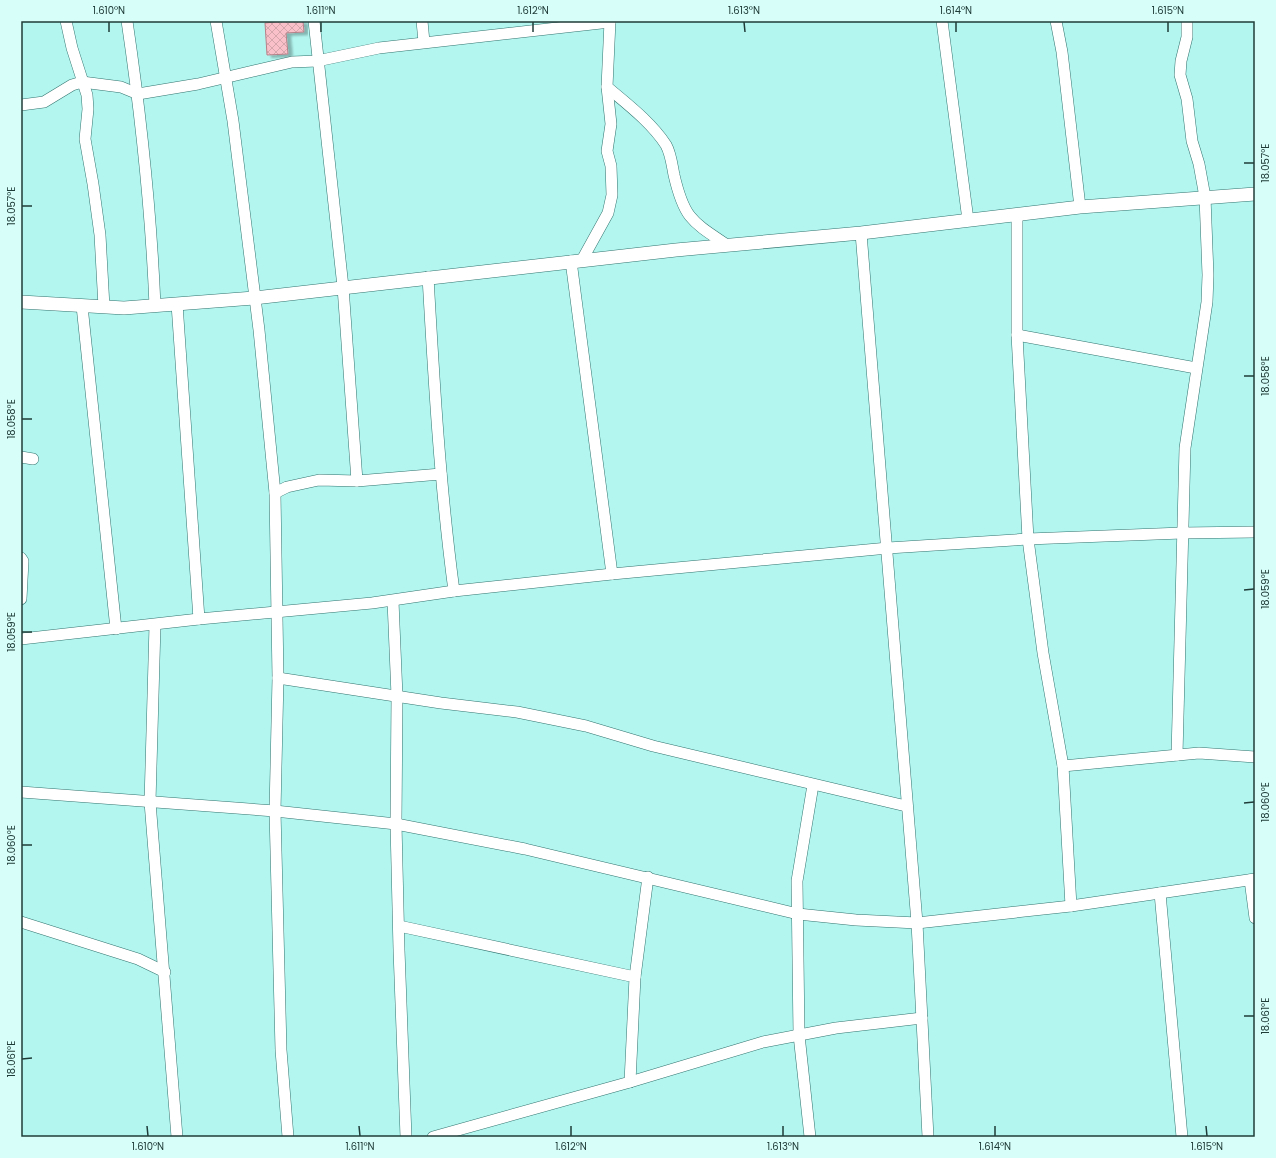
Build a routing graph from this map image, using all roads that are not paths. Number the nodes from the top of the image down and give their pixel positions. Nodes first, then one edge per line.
1 (66, 21) edge
2 (127, 21) edge
3 (216, 21) edge
4 (314, 21) edge
5 (422, 21) edge
6 (610, 21) edge
7 (942, 21) edge
8 (1056, 21) edge
9 (1187, 21) edge
10 (528, 25) edge
11 (424, 42) junction
12 (317, 60) junction
13 (224, 78) junction
14 (82, 82) junction
15 (607, 87) junction
16 (138, 94) junction
17 (21, 105) edge
18 (1255, 194) edge
19 (1205, 198) junction
20 (1080, 207) junction
21 (1017, 215) junction
22 (968, 220) junction
23 (861, 233) junction
24 (727, 245) junction
25 (576, 261) junction
26 (428, 277) junction
27 (343, 287) junction
28 (254, 298) junction
29 (21, 302) edge
30 (177, 304) junction
31 (82, 306) junction
32 (155, 306) junction
33 (104, 307) junction
34 (1017, 335) junction
35 (1196, 368) junction
36 (21, 457) edge
37 (33, 459) dead end
38 (440, 474) junction
39 (357, 481) junction
40 (275, 493) junction
41 (1255, 532) edge
42 (1182, 533) junction
43 (1028, 539) junction
44 (888, 548) junction
45 (21, 558) edge
46 (612, 574) junction
47 (454, 591) junction
48 (21, 598) edge
49 (393, 601) junction
50 (278, 612) junction
51 (199, 619) junction
52 (154, 625) junction
53 (116, 629) junction
54 (21, 639) edge
55 (278, 678) junction
56 (397, 696) junction
57 (1177, 755) junction
58 (1255, 757) edge
59 (1064, 766) junction
60 (813, 785) junction
61 (21, 792) edge
62 (150, 802) junction
63 (906, 806) junction
64 (275, 811) junction
65 (396, 824) junction
66 (648, 877) junction
67 (1252, 879) edge
68 (1160, 893) junction
69 (1071, 906) junction
70 (798, 914) junction
71 (1255, 918) edge
72 (21, 922) edge
73 (917, 923) junction
74 (399, 926) junction
75 (165, 972) junction
76 (635, 977) junction
77 (922, 1018) junction
78 (799, 1035) junction
79 (630, 1082) junction
80 (177, 1137) edge
81 (288, 1137) edge
82 (406, 1137) edge
83 (433, 1137) edge
84 (810, 1137) edge
85 (928, 1137) edge
86 (1182, 1137) edge

1 - 14 street
2 - 16 street
3 - 13 street
4 - 12 street
5 - 11 street
6 - 10 street
6 - 15 street
7 - 22 street
8 - 20 street
9 - 19 street
10 - 11 street
11 - 12 street
12 - 13 street
12 - 27 street
13 - 16 street
13 - 28 street
14 - 16 street
14 - 17 street
14 - 33 street
15 - 24 street
15 - 25 street
16 - 32 street
18 - 19 street
19 - 20 street
19 - 35 street
20 - 21 street
21 - 22 street
21 - 34 street
22 - 23 street
23 - 24 street
23 - 44 street
24 - 25 street
25 - 26 street
25 - 46 street
26 - 27 street
26 - 38 street
27 - 28 street
27 - 39 street
28 - 30 street
28 - 40 street
29 - 31 street
30 - 32 street
30 - 51 street
31 - 33 street
31 - 53 street
32 - 33 street
34 - 35 street
34 - 43 street
35 - 42 street
36 - 37 street
38 - 39 street
38 - 47 street
39 - 40 street
40 - 50 street
41 - 42 street
42 - 43 street
42 - 57 street
43 - 44 street
43 - 59 street
44 - 46 street
44 - 63 street
45 - 48 street
46 - 47 street
47 - 49 street
49 - 50 street
49 - 56 street
50 - 51 street
50 - 55 street
51 - 52 street
52 - 53 street
52 - 62 street
53 - 54 street
55 - 56 street
55 - 64 street
56 - 60 street
56 - 65 street
57 - 58 street
57 - 59 street
59 - 69 street
60 - 63 street
60 - 70 street
61 - 62 street
62 - 64 street
62 - 75 street
63 - 73 street
64 - 65 street
64 - 81 street
65 - 66 street
65 - 74 street
66 - 70 street
66 - 76 street
67 - 68 street
67 - 71 street
68 - 69 street
68 - 86 street
69 - 73 street
70 - 73 street
70 - 78 street
72 - 75 street
73 - 77 street
74 - 76 street
74 - 82 street
75 - 80 street
76 - 79 street
77 - 78 street
77 - 85 street
78 - 79 street
78 - 84 street
79 - 83 street

